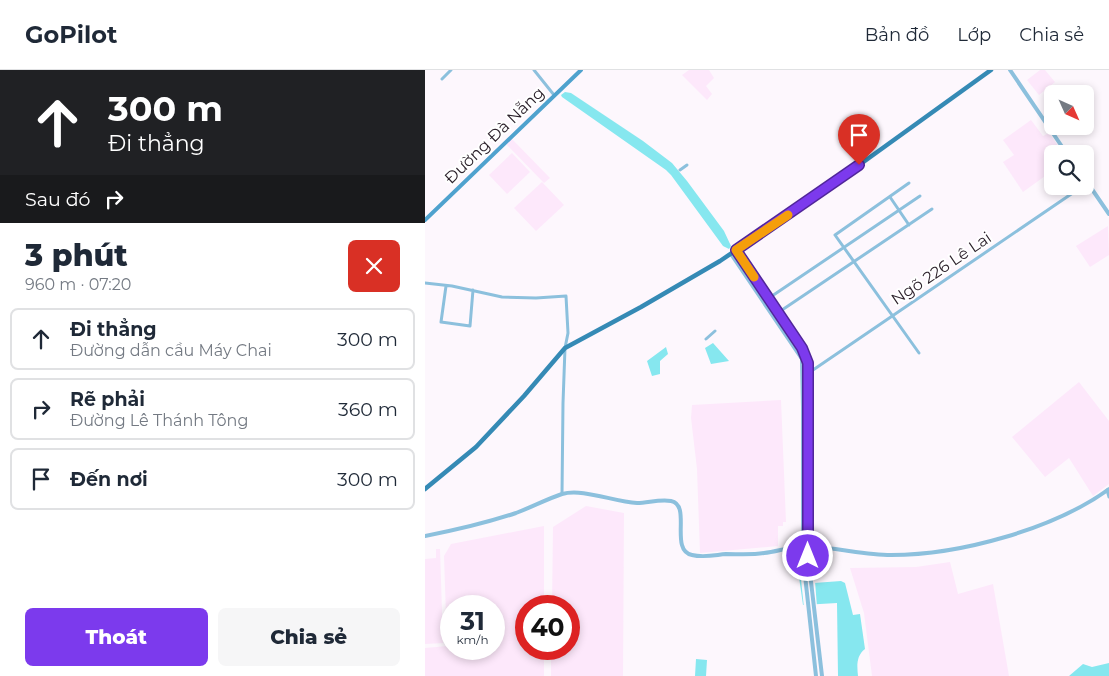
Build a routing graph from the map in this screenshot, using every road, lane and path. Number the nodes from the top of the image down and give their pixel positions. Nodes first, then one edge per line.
1 (451, 70) edge
2 (534, 70) edge
3 (581, 70) edge
4 (991, 70) edge
5 (1010, 70) edge
6 (442, 79) dead end
7 (554, 95) junction
8 (1061, 145) edge
9 (687, 165) dead end
10 (680, 170) dead end
11 (909, 184) dead end
12 (1068, 195) edge
13 (1094, 195) edge
14 (920, 196) dead end
15 (890, 197) junction
16 (932, 209) dead end
17 (899, 210) junction
18 (1109, 214) edge
19 (425, 219) edge
20 (909, 225) junction
21 (844, 247) junction
22 (736, 250) junction
23 (731, 254) junction
24 (853, 262) junction
25 (425, 283) edge
26 (446, 286) junction
27 (473, 290) junction
28 (772, 296) dead end
29 (782, 310) dead end
30 (893, 316) junction
31 (715, 331) dead end
32 (706, 339) dead end
33 (565, 348) junction
34 (919, 353) dead end
35 (813, 370) dead end
36 (425, 489) edge
37 (1108, 490) edge
38 (562, 494) junction
39 (1109, 497) edge
40 (425, 536) edge
41 (816, 676) edge
42 (822, 676) edge

1 - 6 street
2 - 7 street
3 - 7 main road, Đường Đà Nẵng
4 - 22 main road
5 - 8 street
7 - 19 main road, Đường Đà Nẵng
9 - 10 street
11 - 15 street
12 - 30 street, Ngõ 226 Lê Lai
13 - 18 street
14 - 17 street
15 - 17 street
15 - 21 street
16 - 20 street
17 - 20 street
17 - 21 street
20 - 24 street
21 - 24 street
21 - 28 street
22 - 23 main road
22 - 42 street, bridge
23 - 33 main road
23 - 41 street, bridge
24 - 29 street
24 - 30 street
25 - 26 street
26 - 27 street
26 - 27 street
27 - 33 street
30 - 34 street
30 - 35 street, Ngõ 226 Lê Lai
31 - 32 street
33 - 36 main road
33 - 38 street
37 - 38 street
37 - 39 street
38 - 40 street

